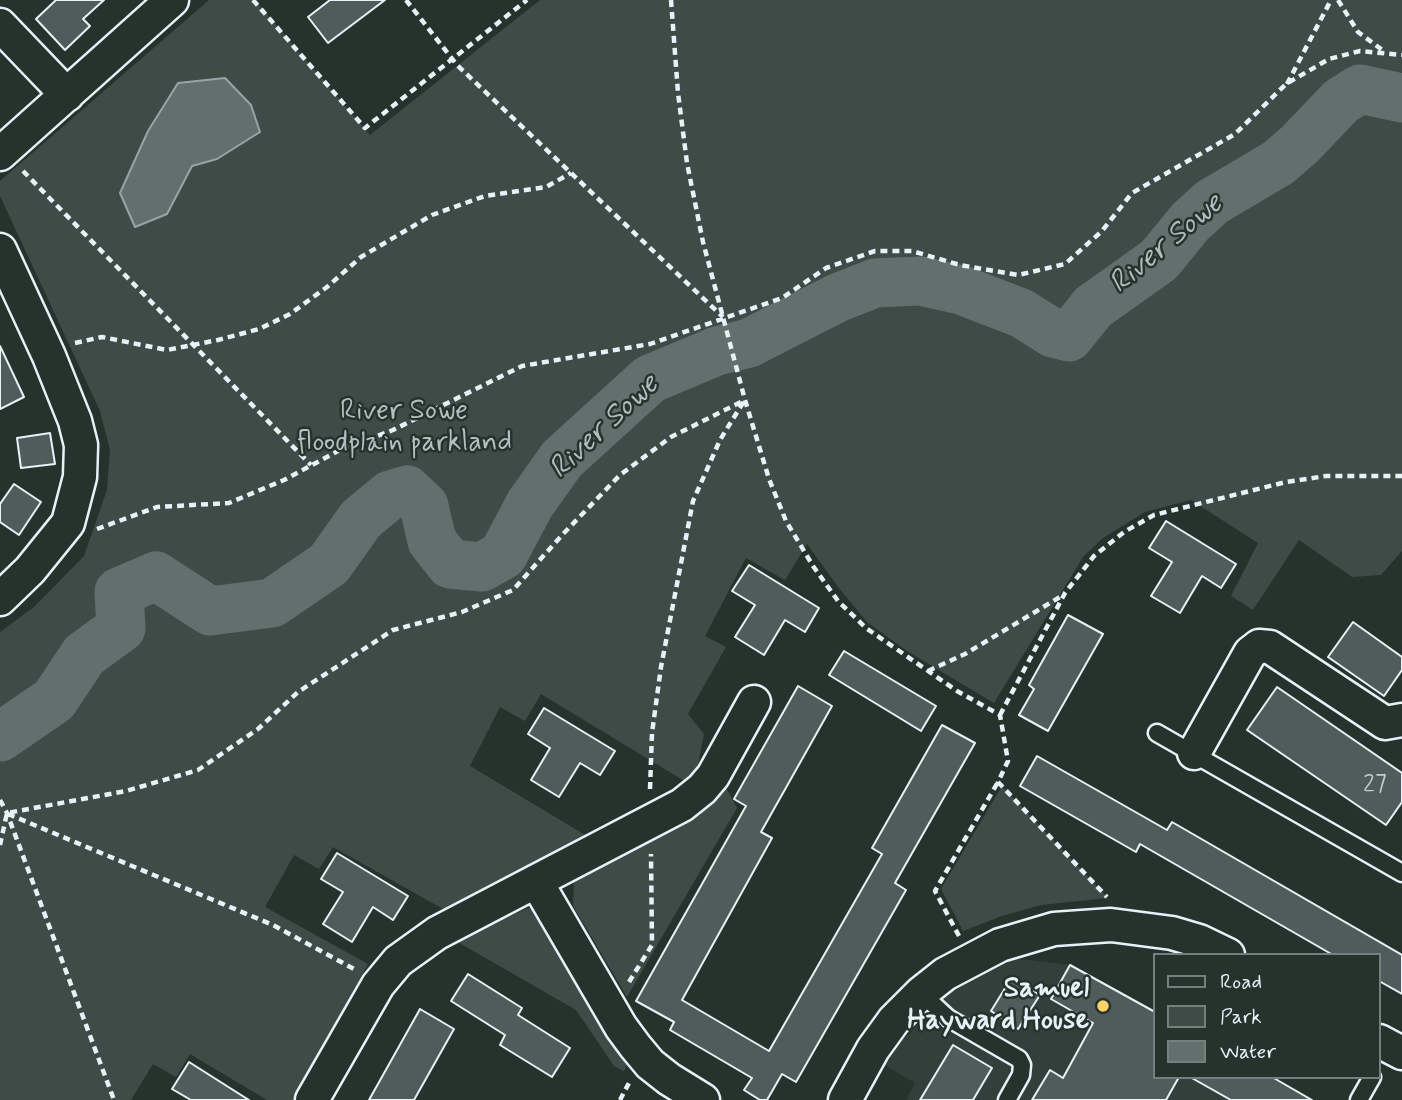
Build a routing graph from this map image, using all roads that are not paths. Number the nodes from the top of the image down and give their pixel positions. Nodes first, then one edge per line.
1 (172, 0) edge
2 (0, 25) edge
3 (67, 94) junction
4 (5, 143) edge
5 (0, 250) edge
6 (0, 599) edge
7 (754, 702) dead end
8 (1402, 720) edge
9 (1157, 733) dead end
10 (1194, 753) junction
11 (1402, 873) edge
12 (537, 881) junction
13 (1223, 953) edge
14 (921, 993) junction
15 (1371, 1079) edge
16 (312, 1100) edge
17 (703, 1100) edge
18 (845, 1100) edge
19 (1007, 1100) edge
20 (1359, 1100) edge

1 - 3 street
2 - 3 street
3 - 4 street
5 - 6 street
7 - 12 street
8 - 10 street
9 - 10 lane
10 - 11 lane
12 - 16 street
12 - 17 street
13 - 14 street
14 - 18 street
14 - 19 lane
15 - 20 lane

